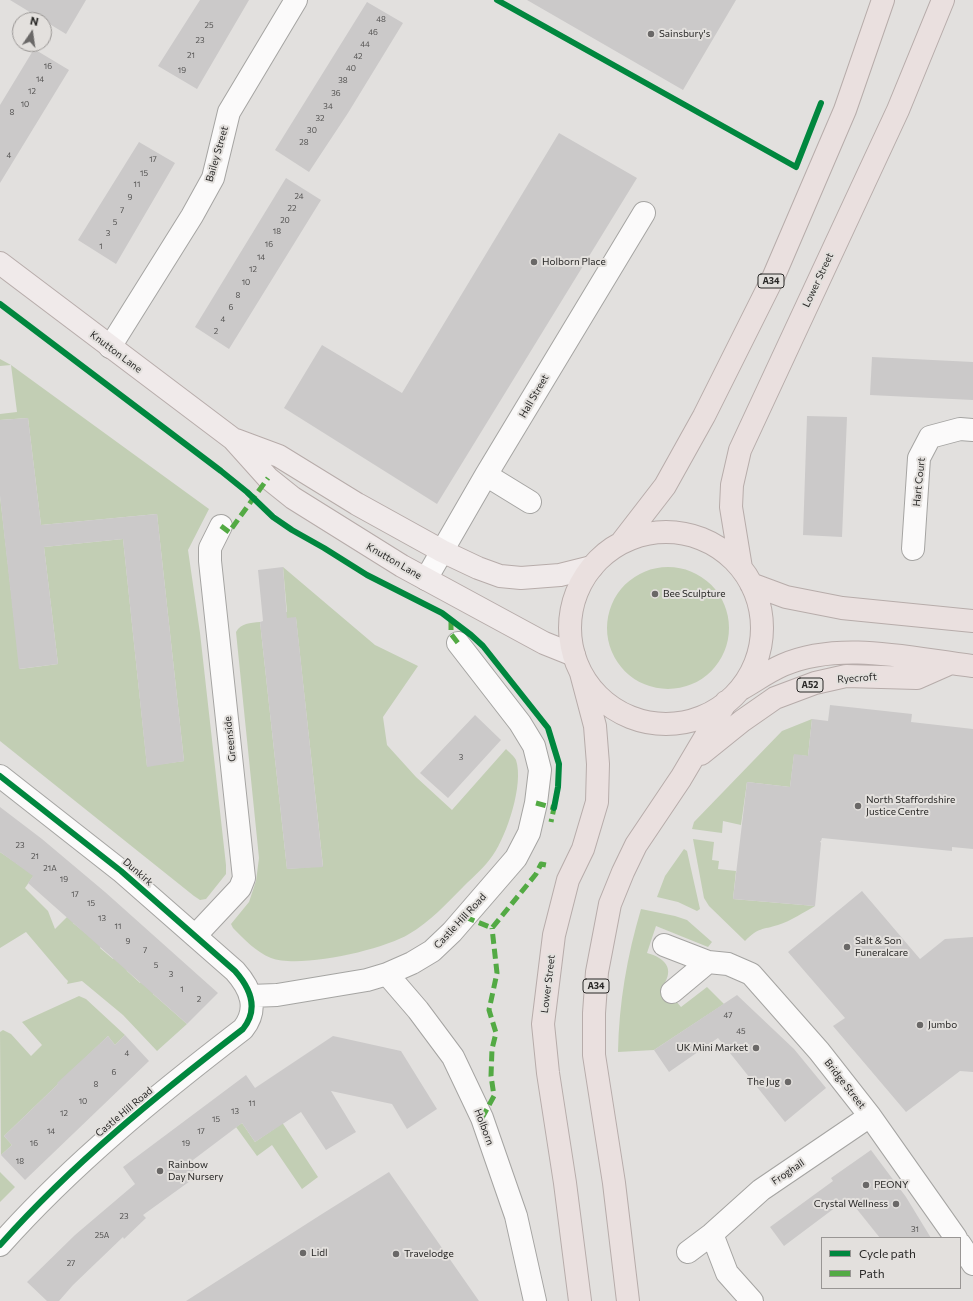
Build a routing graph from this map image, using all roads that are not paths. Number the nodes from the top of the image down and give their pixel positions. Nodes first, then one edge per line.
1 (296, 0) edge
2 (883, 0) edge
3 (943, 0) edge
4 (644, 213) dead end
5 (0, 263) edge
6 (110, 347) junction
7 (973, 430) edge
8 (233, 439) junction
9 (486, 475) junction
10 (530, 502) dead end
11 (221, 526) dead end
12 (621, 543) junction
13 (913, 549) dead end
14 (442, 551) junction
15 (592, 567) junction
16 (746, 576) junction
17 (426, 579) junction
18 (973, 621) edge
19 (458, 644) dead end
20 (950, 663) junction
21 (578, 664) junction
22 (973, 666) edge
23 (733, 696) junction
24 (689, 764) junction
25 (0, 776) edge
26 (196, 936) junction
27 (664, 945) dead end
28 (708, 962) junction
29 (388, 974) junction
30 (672, 992) dead end
31 (250, 996) junction
32 (870, 1116) junction
33 (712, 1234) junction
34 (955, 1237) edge
35 (0, 1245) edge
36 (961, 1246) edge
37 (688, 1252) dead end
38 (973, 1264) edge
39 (535, 1301) edge
40 (580, 1301) edge
41 (628, 1301) edge
42 (752, 1301) edge

1 - 6 street, Bailey Street
2 - 12 highway, A34
3 - 16 highway, Lower Street
4 - 9 street, Hall Street
5 - 6 main road, Knutton Lane
6 - 8 main road, Knutton Lane
7 - 13 street, Hart Court
8 - 14 main road, Knutton Lane
8 - 17 main road, Knutton Lane
9 - 10 street
9 - 14 street, Hall Street
11 - 26 street, Greenside
12 - 15 highway, Lower Street
12 - 16 highway
14 - 15 main road, Knutton Lane
14 - 17 street, Hall Street
15 - 21 highway, Lower Street
16 - 18 highway
16 - 23 highway
17 - 21 main road, Knutton Lane
19 - 29 street, Castle Hill Road
20 - 22 highway
20 - 23 highway
20 - 24 highway, Ryecroft / A52
21 - 23 highway
21 - 40 highway, Lower Street
23 - 24 highway, A34
24 - 41 highway, A34
25 - 26 street, Dunkirk
26 - 31 street, Dunkirk
27 - 28 street, Bridge Street
28 - 30 street
28 - 32 street, Bridge Street
29 - 31 street, Castle Hill Road
29 - 39 street, Holborn
31 - 35 street, Castle Hill Road
32 - 33 street, Froghall
32 - 34 street, Bridge Street
33 - 37 street, Froghall
33 - 42 street
36 - 38 street

